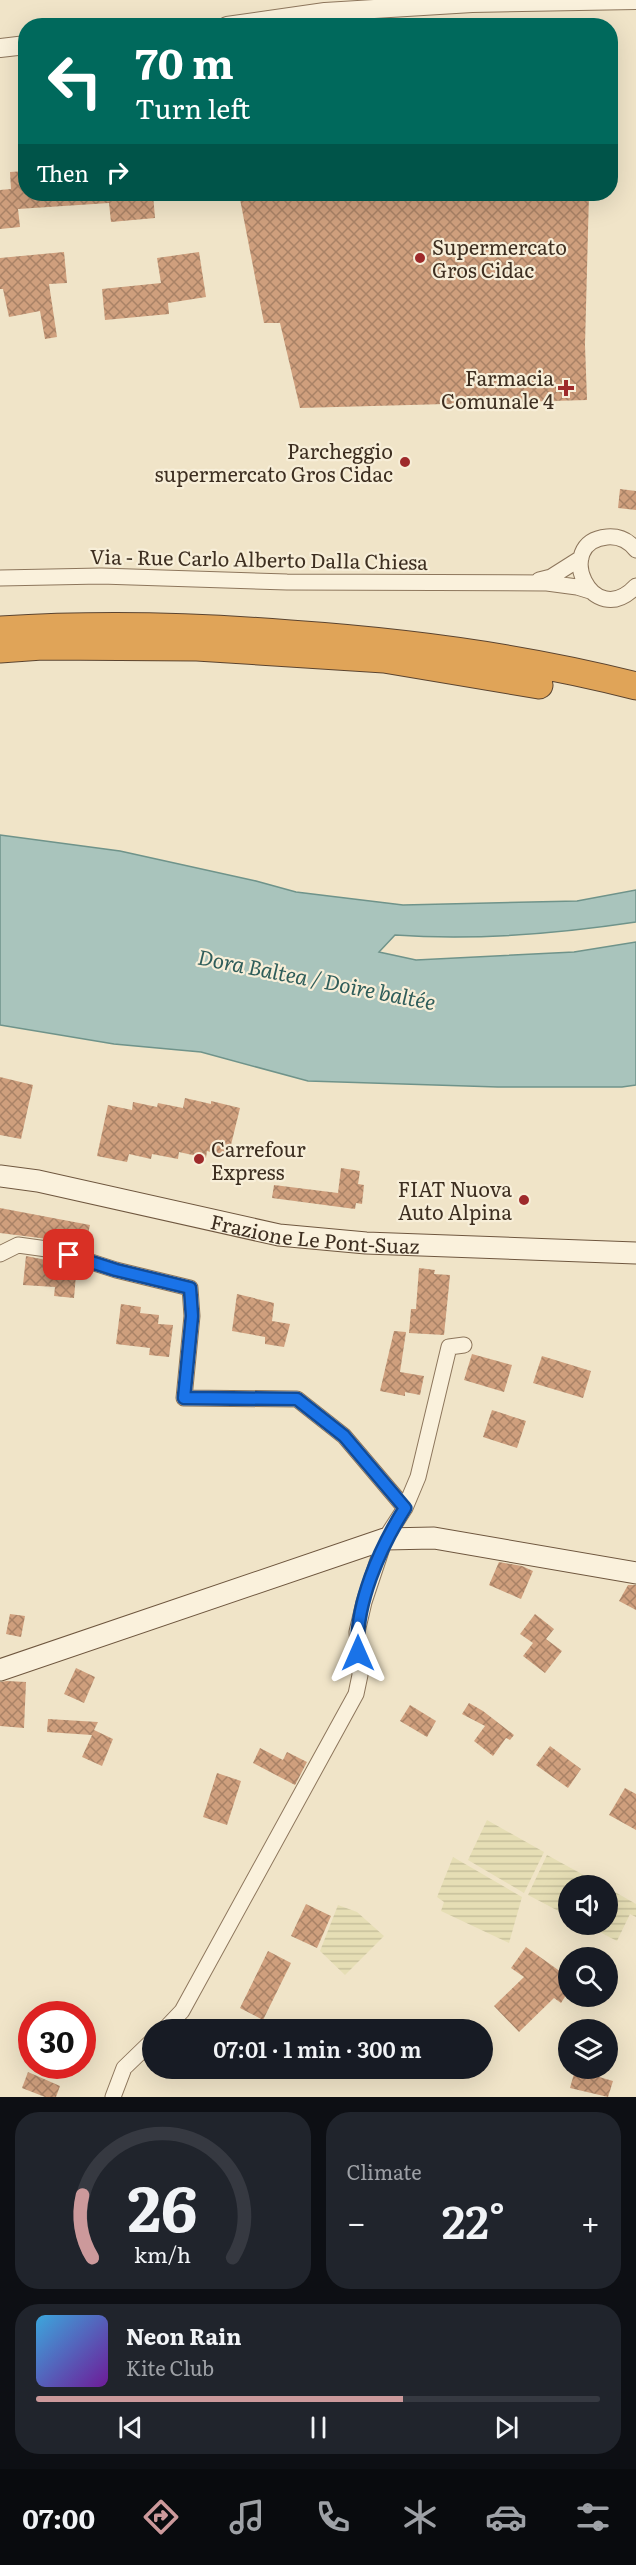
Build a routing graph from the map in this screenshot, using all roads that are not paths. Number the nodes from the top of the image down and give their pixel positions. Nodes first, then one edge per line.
1 (636, 0) edge
2 (283, 18) edge
3 (18, 46) edge
4 (0, 48) edge
5 (18, 54) edge
6 (0, 56) edge
7 (636, 550) edge
8 (581, 558) junction
9 (0, 578) edge
10 (518, 583) junction
11 (636, 586) edge
12 (590, 591) junction
13 (629, 597) edge
14 (0, 630) edge
15 (0, 649) edge
16 (636, 686) edge
17 (636, 704) edge
18 (0, 1176) edge
19 (636, 1253) edge
20 (0, 1254) edge
21 (464, 1345) dead end
22 (405, 1508) junction
23 (385, 1539) junction
24 (636, 1573) edge
25 (0, 1670) edge
26 (174, 2019) edge
27 (142, 2051) edge
28 (113, 2097) edge

1 - 2 street
3 - 4 street
5 - 6 street
7 - 8 street
8 - 10 street
8 - 12 street
9 - 10 street, Via - Rue Carlo Alberto Dalla Chiesa
10 - 12 street
11 - 13 street
12 - 13 street
14 - 16 highway
15 - 17 highway
18 - 19 main road, Frazione Le Pont-Suaz
20 - 22 street
21 - 22 street
22 - 23 street
23 - 24 main road
23 - 25 main road
23 - 26 street
27 - 28 street

